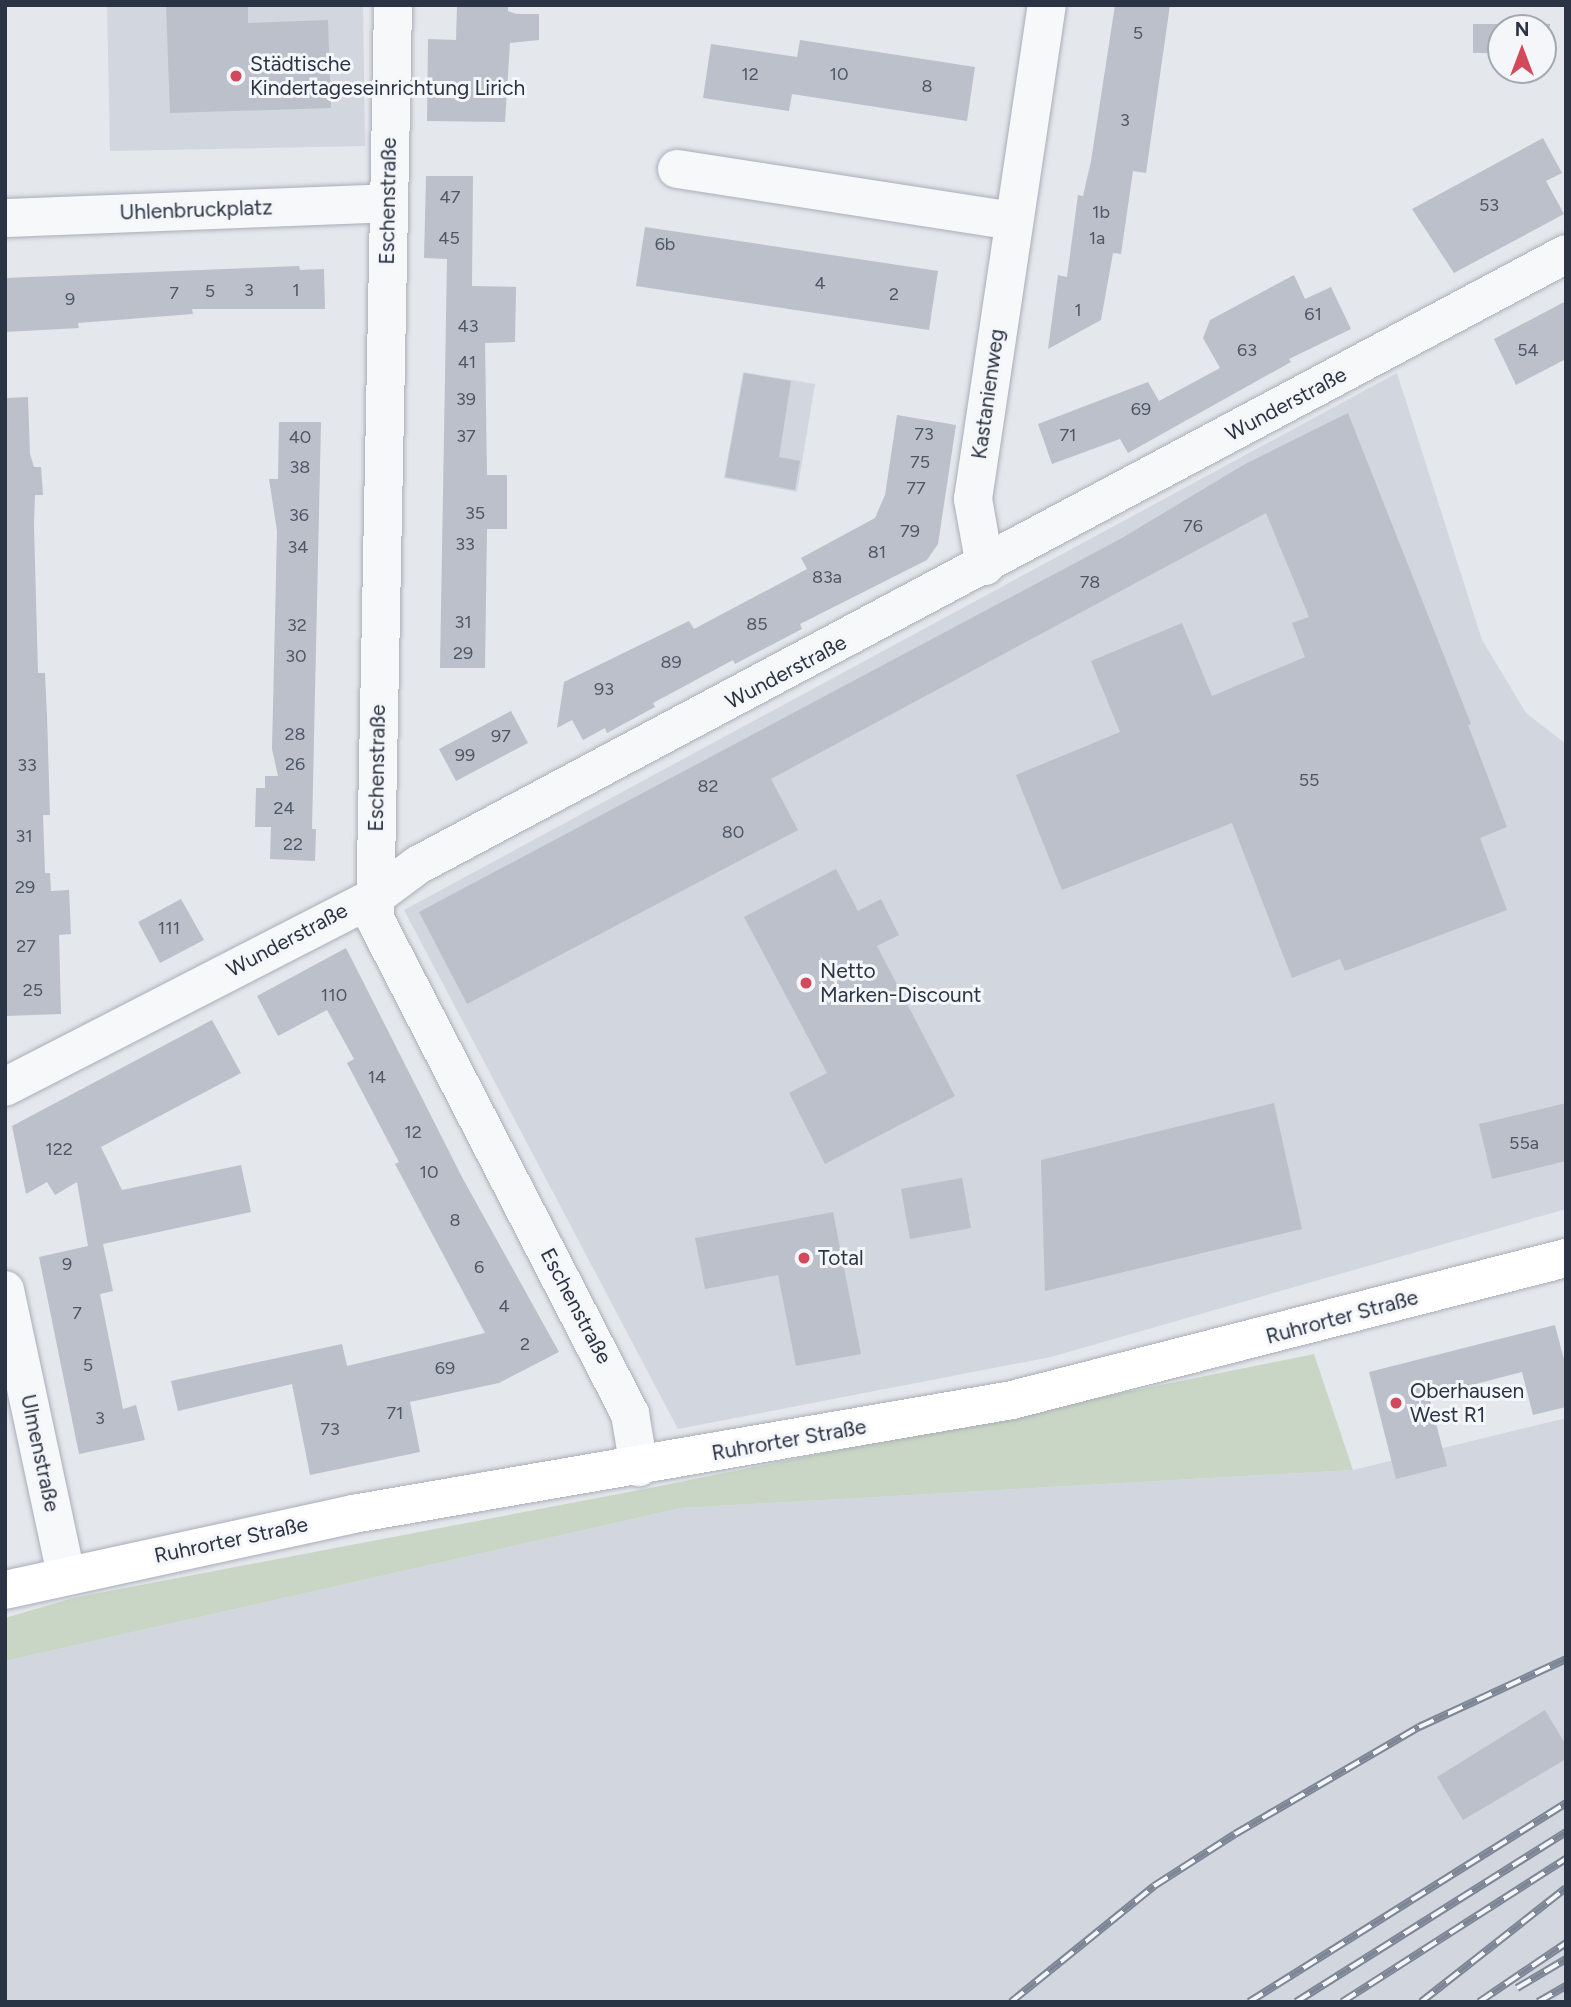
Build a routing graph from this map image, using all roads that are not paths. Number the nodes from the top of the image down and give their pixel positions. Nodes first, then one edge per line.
1 (393, 5) edge
2 (1046, 5) edge
3 (677, 169) dead end
4 (388, 203) junction
5 (5, 218) edge
6 (1014, 221) junction
7 (1566, 254) edge
8 (985, 566) junction
9 (375, 897) junction
10 (5, 1087) edge
11 (1566, 1258) edge
12 (5, 1290) edge
13 (639, 1467) junction
14 (66, 1575) junction
15 (5, 1590) edge

1 - 4 street, Eschenstraße
2 - 6 street, Kastanienweg
3 - 6 street
4 - 5 street, Uhlenbruckplatz
4 - 9 street, Eschenstraße
6 - 8 street, Kastanienweg
7 - 8 street, Wunderstraße
8 - 9 street, Wunderstraße
9 - 10 street, Wunderstraße
9 - 13 street, Eschenstraße
11 - 13 main road, Ruhrorter Straße
12 - 14 street, Ulmenstraße
13 - 14 main road, Ruhrorter Straße
14 - 15 main road, Ruhrorter Straße

